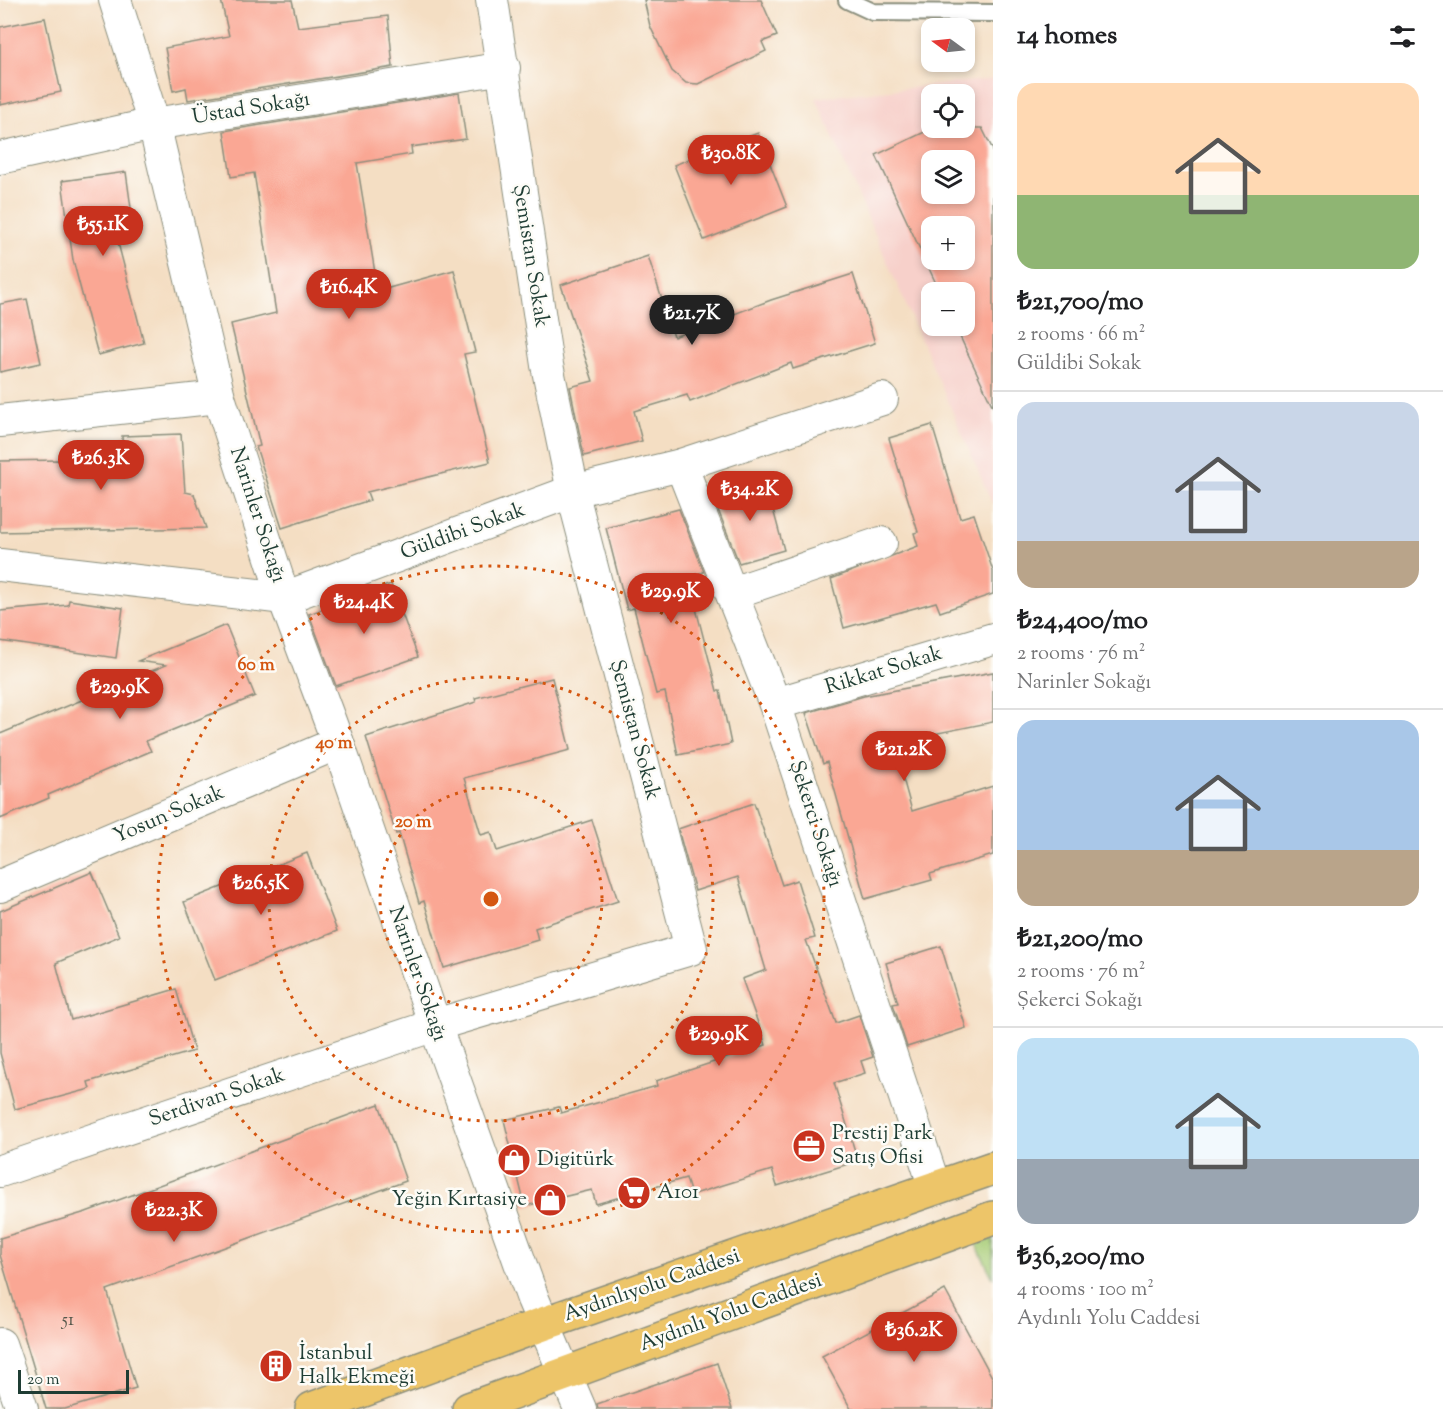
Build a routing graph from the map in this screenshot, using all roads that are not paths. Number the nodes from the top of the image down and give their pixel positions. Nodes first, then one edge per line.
1 (115, 0) edge
2 (492, 0) edge
3 (847, 0) edge
4 (993, 13) edge
5 (504, 68) junction
6 (154, 124) junction
7 (0, 158) edge
8 (219, 397) junction
9 (882, 399) dead end
10 (0, 422) edge
11 (681, 465) junction
12 (573, 490) junction
13 (881, 543) dead end
14 (0, 565) edge
15 (732, 593) junction
16 (284, 598) junction
17 (993, 639) edge
18 (775, 704) junction
19 (338, 743) junction
20 (0, 886) edge
21 (435, 1025) junction
22 (993, 1168) edge
23 (0, 1171) edge
24 (935, 1188) junction
25 (993, 1218) edge
26 (543, 1324) junction
27 (0, 1344) edge
28 (567, 1373) junction
29 (22, 1409) edge
30 (312, 1409) edge
31 (469, 1409) edge
32 (580, 1409) edge

1 - 6 street, Narinler Sokağı
2 - 5 street, Şemistan Sokak
3 - 4 lane
5 - 6 street, Üstad Sokağı
5 - 12 street, Şemistan Sokak
6 - 7 street, Üstad Sokağı
6 - 8 street, Narinler Sokağı
8 - 10 street
8 - 16 street, Narinler Sokağı
9 - 11 street, Güldibi Sokak
11 - 12 street, Güldibi Sokak
11 - 15 street, Şekerci Sokağı
12 - 16 street, Güldibi Sokak
12 - 21 street, Şemistan Sokak
13 - 15 street
14 - 16 street, Güldibi Sokak
15 - 18 street, Şekerci Sokağı
16 - 19 street, Narinler Sokağı
17 - 18 street, Rikkat Sokak
18 - 24 street, Şekerci Sokağı
19 - 20 street, Yosun Sokak
19 - 21 street, Narinler Sokağı
21 - 23 street, Serdivan Sokak
21 - 26 street, Narinler Sokağı
22 - 24 main road, Aydınlıyolu Caddesi
24 - 26 main road, Aydınlıyolu Caddesi
25 - 28 main road, Aydınlı Yolu Caddesi
26 - 28 street, Narinler Sokağı
26 - 30 main road, Aydınlıyolu Caddesi
27 - 29 street
28 - 31 main road, Aydınlı Yolu Caddesi
28 - 32 street, Narinler Sokağı

